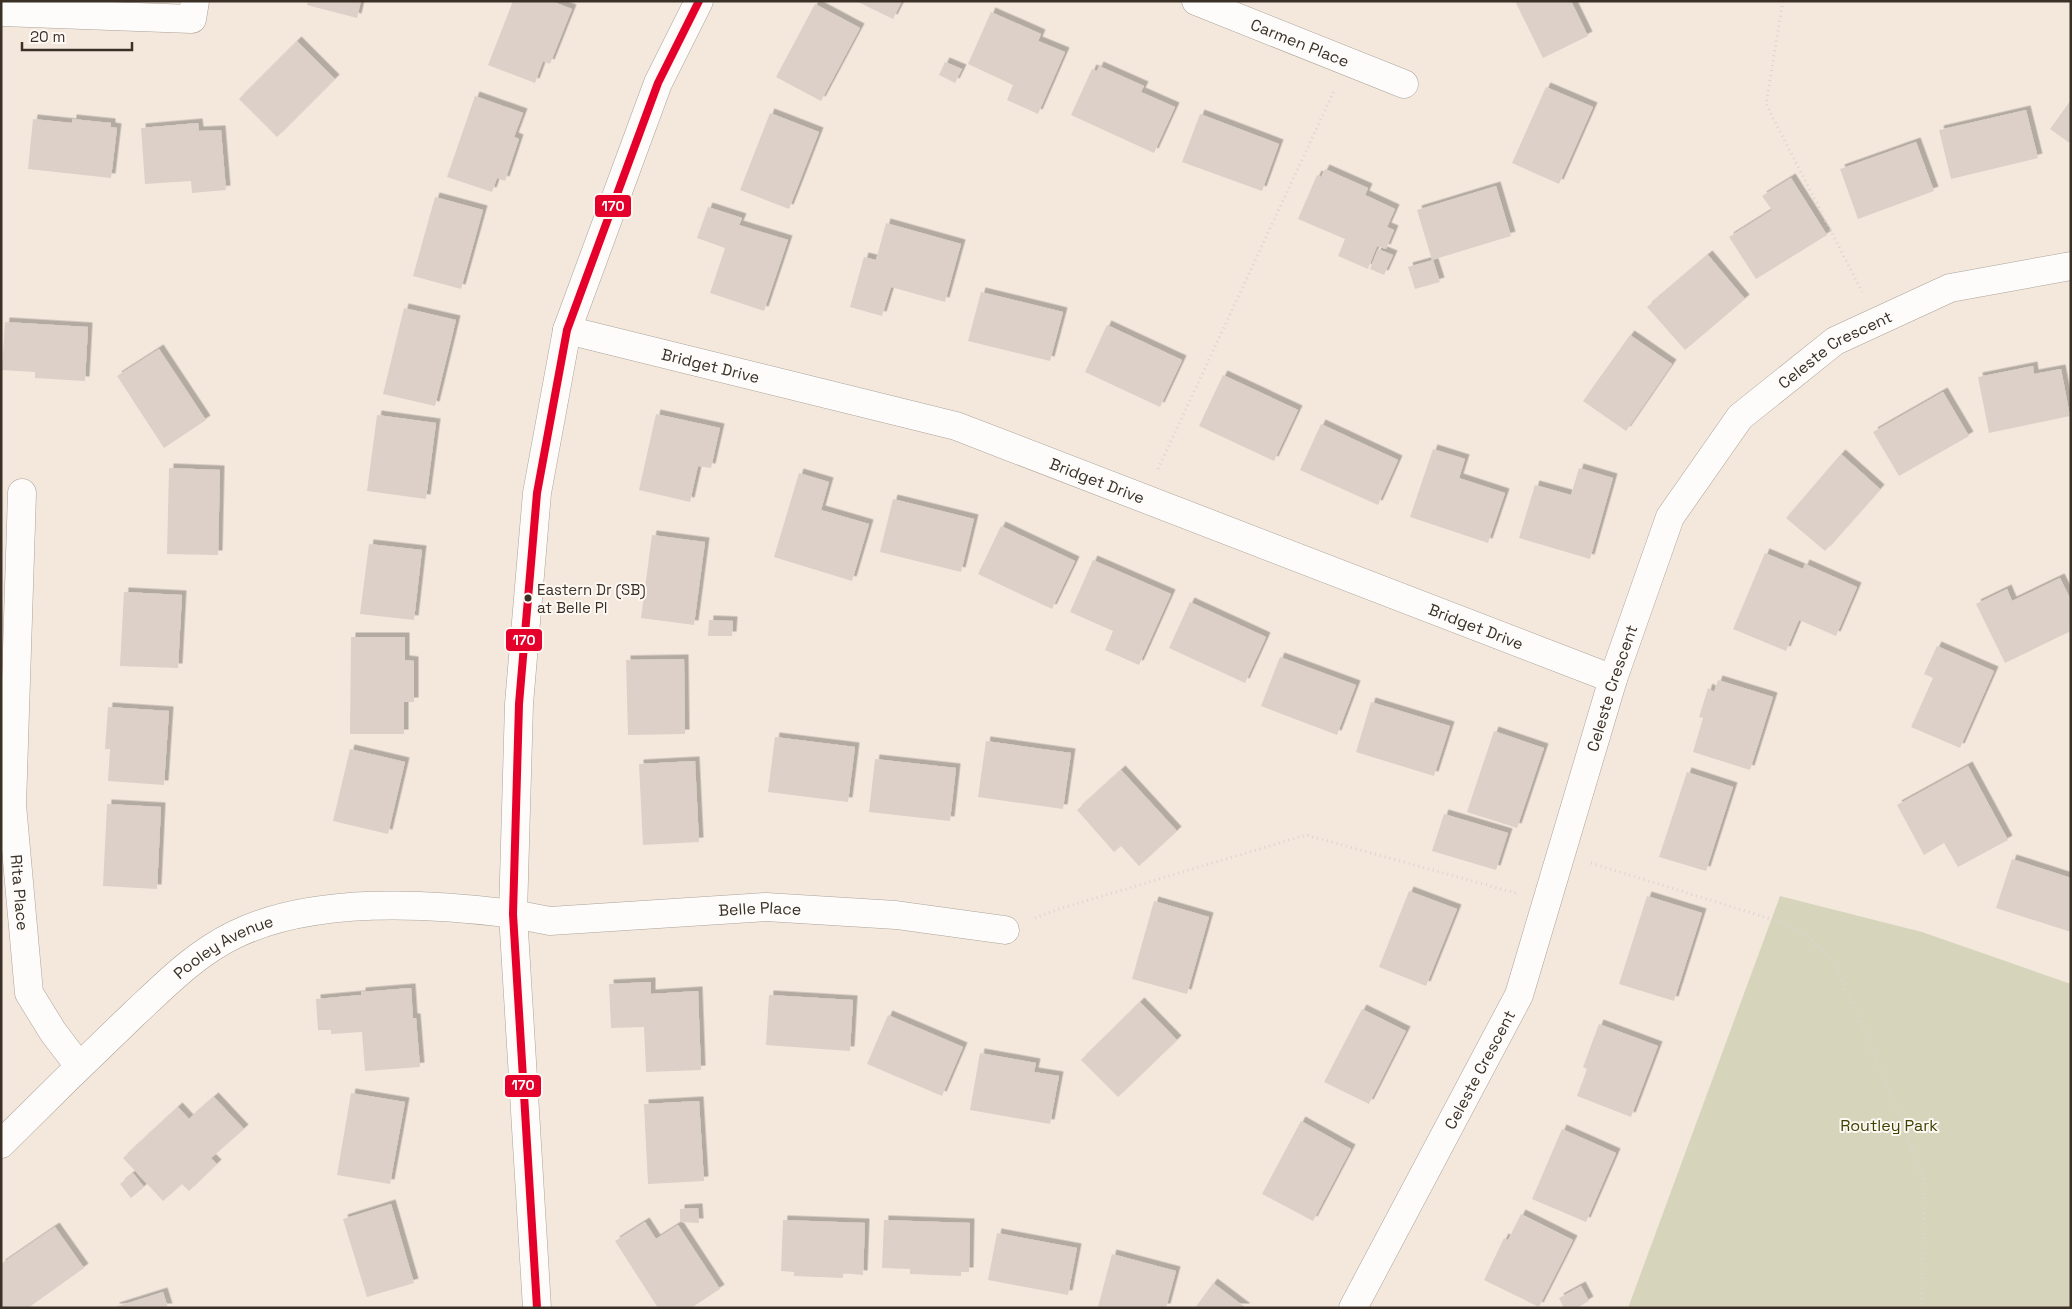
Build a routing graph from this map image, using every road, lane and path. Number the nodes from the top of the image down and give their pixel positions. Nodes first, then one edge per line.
1 (195, 1) edge
2 (699, 1) edge
3 (1196, 1) edge
4 (1783, 1) edge
5 (1, 12) edge
6 (1348, 62) junction
7 (1404, 84) dead end
8 (2071, 266) edge
9 (1878, 321) junction
10 (567, 330) junction
11 (22, 493) dead end
12 (1144, 499) junction
13 (1613, 680) junction
14 (1562, 854) junction
15 (1547, 901) junction
16 (513, 914) junction
17 (1005, 930) joint
18 (79, 1066) junction
19 (1, 1144) edge
20 (537, 1308) edge
21 (1354, 1308) edge
22 (1921, 1308) edge

1 - 5 street
2 - 10 street
3 - 6 street, Carmen Place
4 - 9 path
6 - 7 street, Carmen Place
6 - 12 path
8 - 9 street, Celeste Crescent
9 - 13 street, Celeste Crescent
10 - 12 street, Bridget Drive
10 - 16 street
11 - 18 street, Rita Place
12 - 13 street, Bridget Drive
13 - 14 street, Celeste Crescent
14 - 15 street, Celeste Crescent
14 - 22 path
15 - 17 path
15 - 21 street, Celeste Crescent
16 - 17 street, Belle Place
16 - 18 street, Pooley Avenue
16 - 20 street
18 - 19 street, Pooley Avenue

